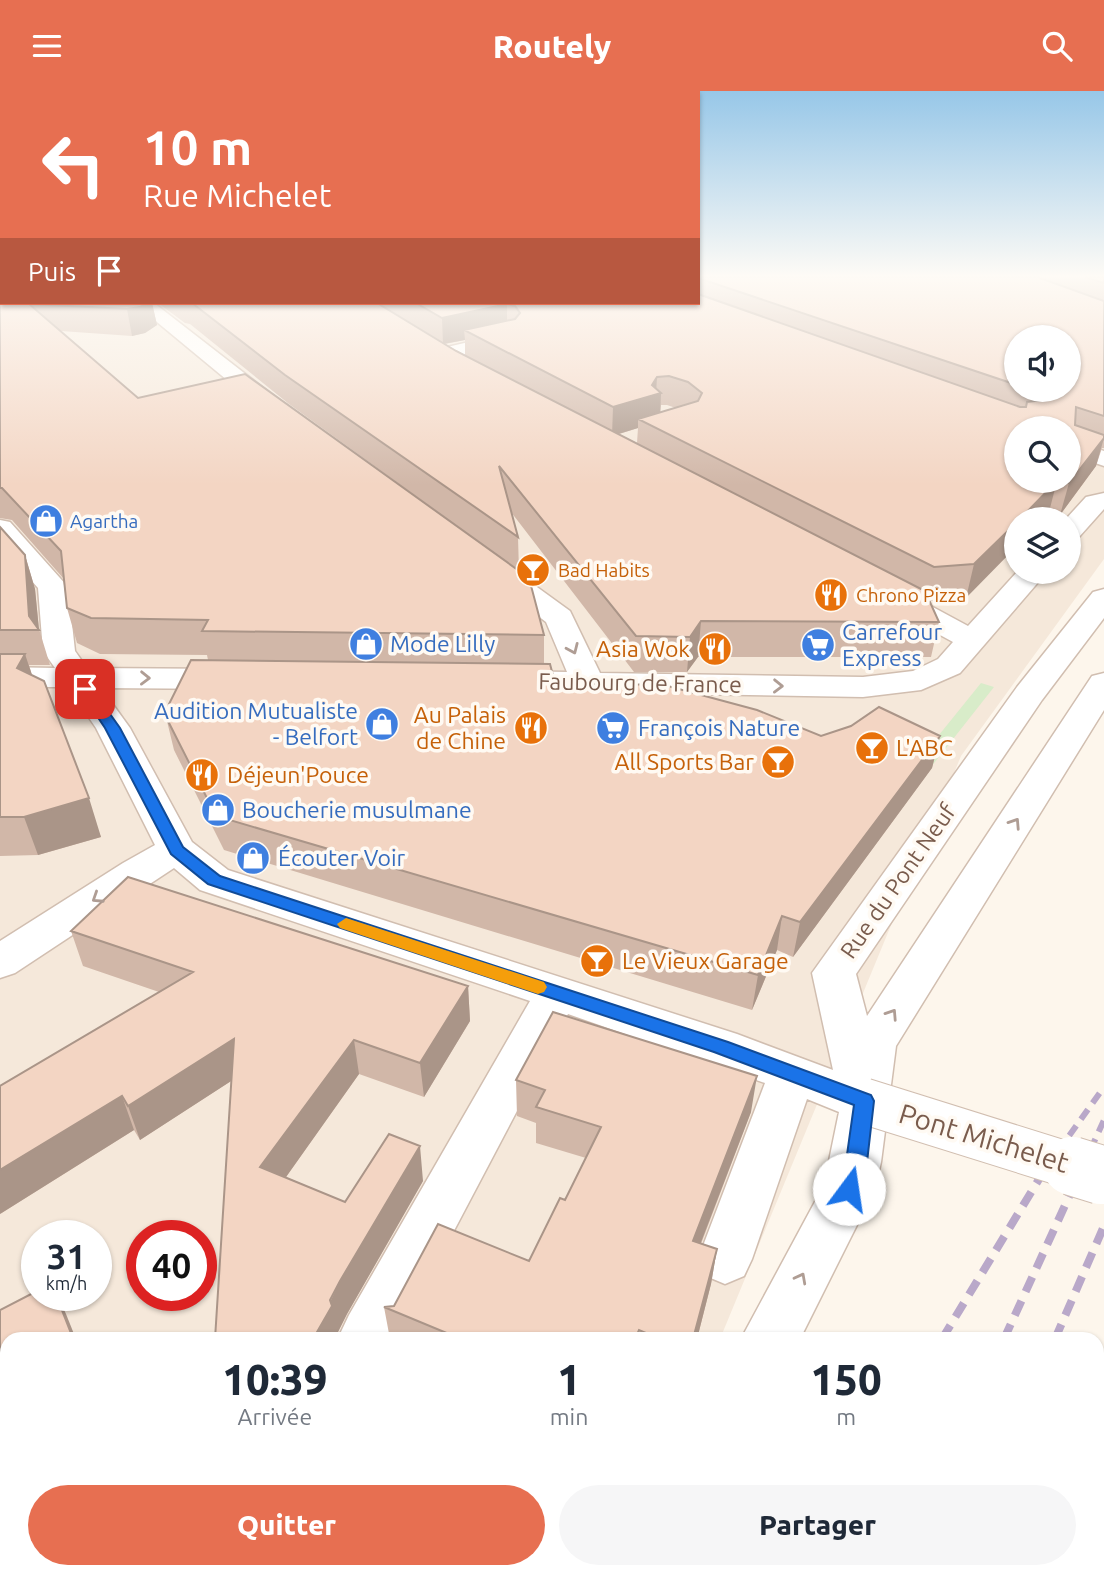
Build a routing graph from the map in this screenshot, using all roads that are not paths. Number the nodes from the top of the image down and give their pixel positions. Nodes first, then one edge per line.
1 (198, 346) edge
2 (444, 346) edge
3 (467, 370) edge
4 (290, 419) edge
5 (1081, 450) edge
6 (1104, 459) edge
7 (1104, 501) edge
8 (1081, 518) edge
9 (0, 528) edge
10 (469, 551) edge
11 (1021, 584) edge
12 (874, 588) edge
13 (1104, 598) edge
14 (972, 640) junction
15 (0, 677) edge
16 (77, 677) junction
17 (259, 679) edge
18 (478, 681) edge
19 (588, 682) junction
20 (1104, 683) edge
21 (177, 850) junction
22 (0, 962) edge
23 (557, 993) junction
24 (792, 1073) junction
25 (864, 1101) junction
26 (1104, 1176) edge
27 (725, 1259) dead end
28 (370, 1332) edge
29 (773, 1332) edge

1 - 4 street
2 - 3 street
5 - 6 street
7 - 8 street
9 - 16 street
10 -> 19 street
11 - 14 street, Faubourg de France
12 - 14 street
13 - 25 street, Rue du Pont Neuf
19 -> 14 street, Faubourg de France
15 - 16 street
16 -> 17 street
16 - 21 street
18 - 19 street, Faubourg de France
25 -> 20 street
21 -> 22 street
21 - 23 street, Pont Michelet
23 - 24 street, Pont Michelet
23 - 28 street
24 - 25 street, Pont Michelet
24 - 27 street
25 - 26 street, Pont Michelet, bridge
29 -> 25 street

